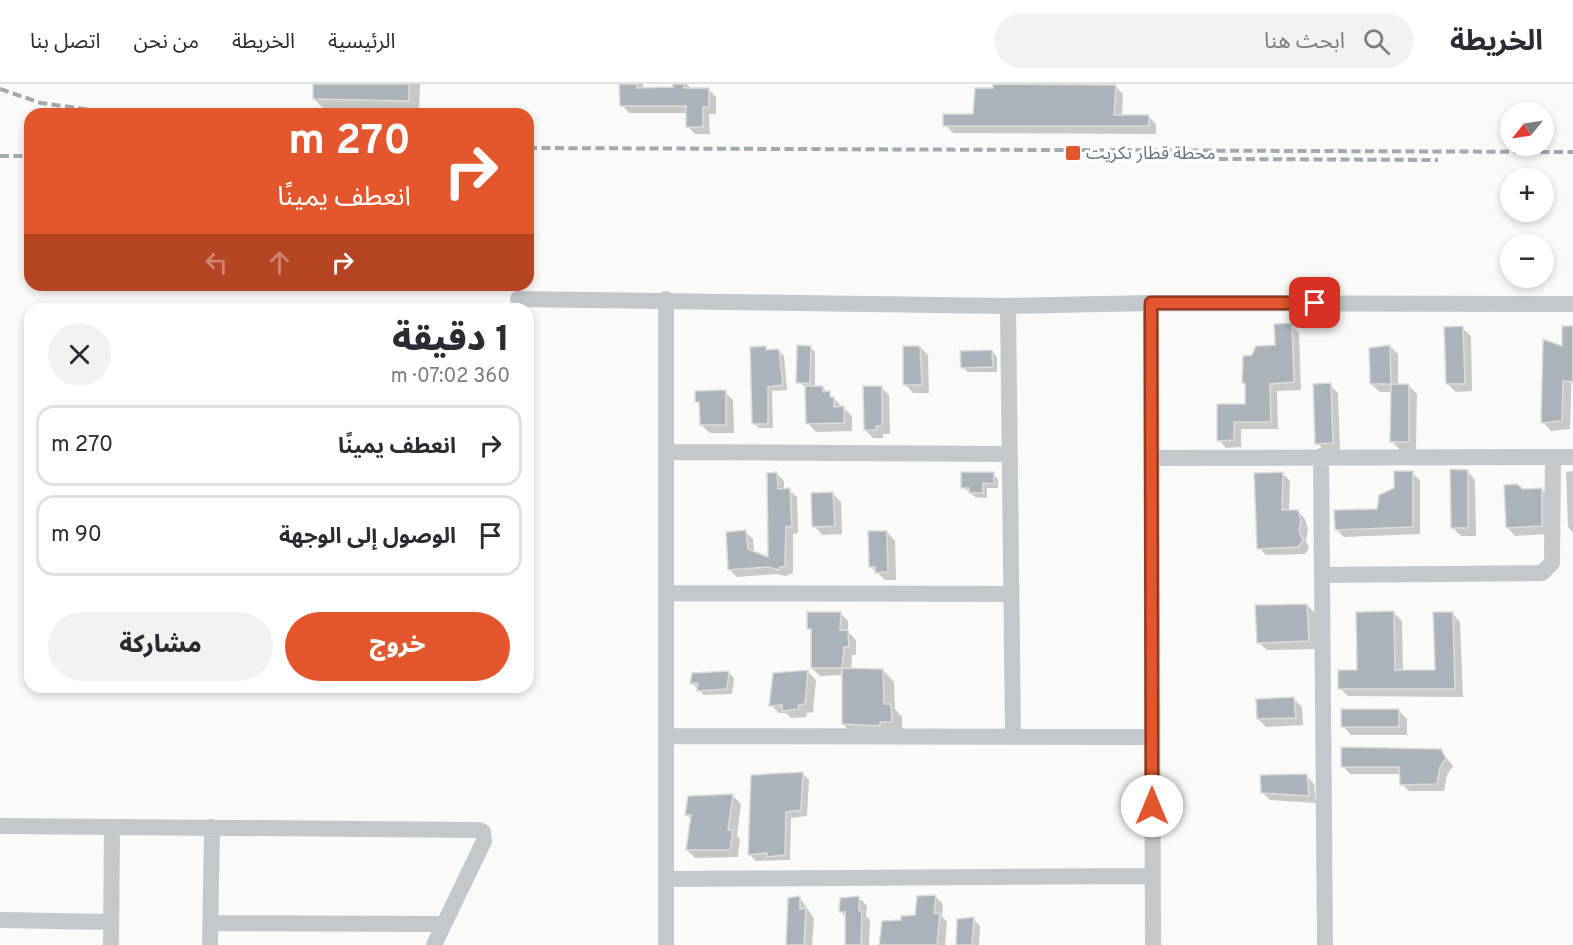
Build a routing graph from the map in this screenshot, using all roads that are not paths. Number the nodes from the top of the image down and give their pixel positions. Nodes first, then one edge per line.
1 (518, 298) dead end
2 (666, 299) junction
3 (1151, 303) junction
4 (1573, 304) edge
5 (1008, 306) junction
6 (666, 453) junction
7 (1010, 454) junction
8 (1321, 456) junction
9 (1553, 457) junction
10 (1573, 457) edge
11 (1152, 458) junction
12 (1322, 575) junction
13 (666, 593) junction
14 (1011, 594) junction
15 (666, 736) junction
16 (1013, 736) junction
17 (1152, 737) junction
18 (0, 825) edge
19 (212, 826) junction
20 (112, 827) junction
21 (1153, 876) junction
22 (666, 879) junction
23 (0, 920) edge
24 (111, 922) junction
25 (211, 922) junction
26 (444, 924) junction
27 (111, 945) edge
28 (210, 945) edge
29 (434, 945) edge
30 (666, 945) edge
31 (1153, 945) edge
32 (1325, 945) edge

1 - 2 street
2 - 5 street
2 - 6 street
3 - 4 street
3 - 5 street
3 - 11 street
5 - 7 street
6 - 7 street
6 - 13 street
7 - 14 street
8 - 9 street
8 - 11 street
8 - 12 street
9 - 10 street
9 - 12 street
11 - 17 street
12 - 32 street
13 - 14 street
13 - 15 street
14 - 16 street
15 - 16 street
15 - 22 street
16 - 17 street
17 - 21 street
18 - 20 street
19 - 20 street
19 - 25 street
19 - 26 street
20 - 24 street
21 - 22 street
21 - 31 street
22 - 30 street
23 - 24 street
24 - 27 street
25 - 26 street
25 - 28 street
26 - 29 street

